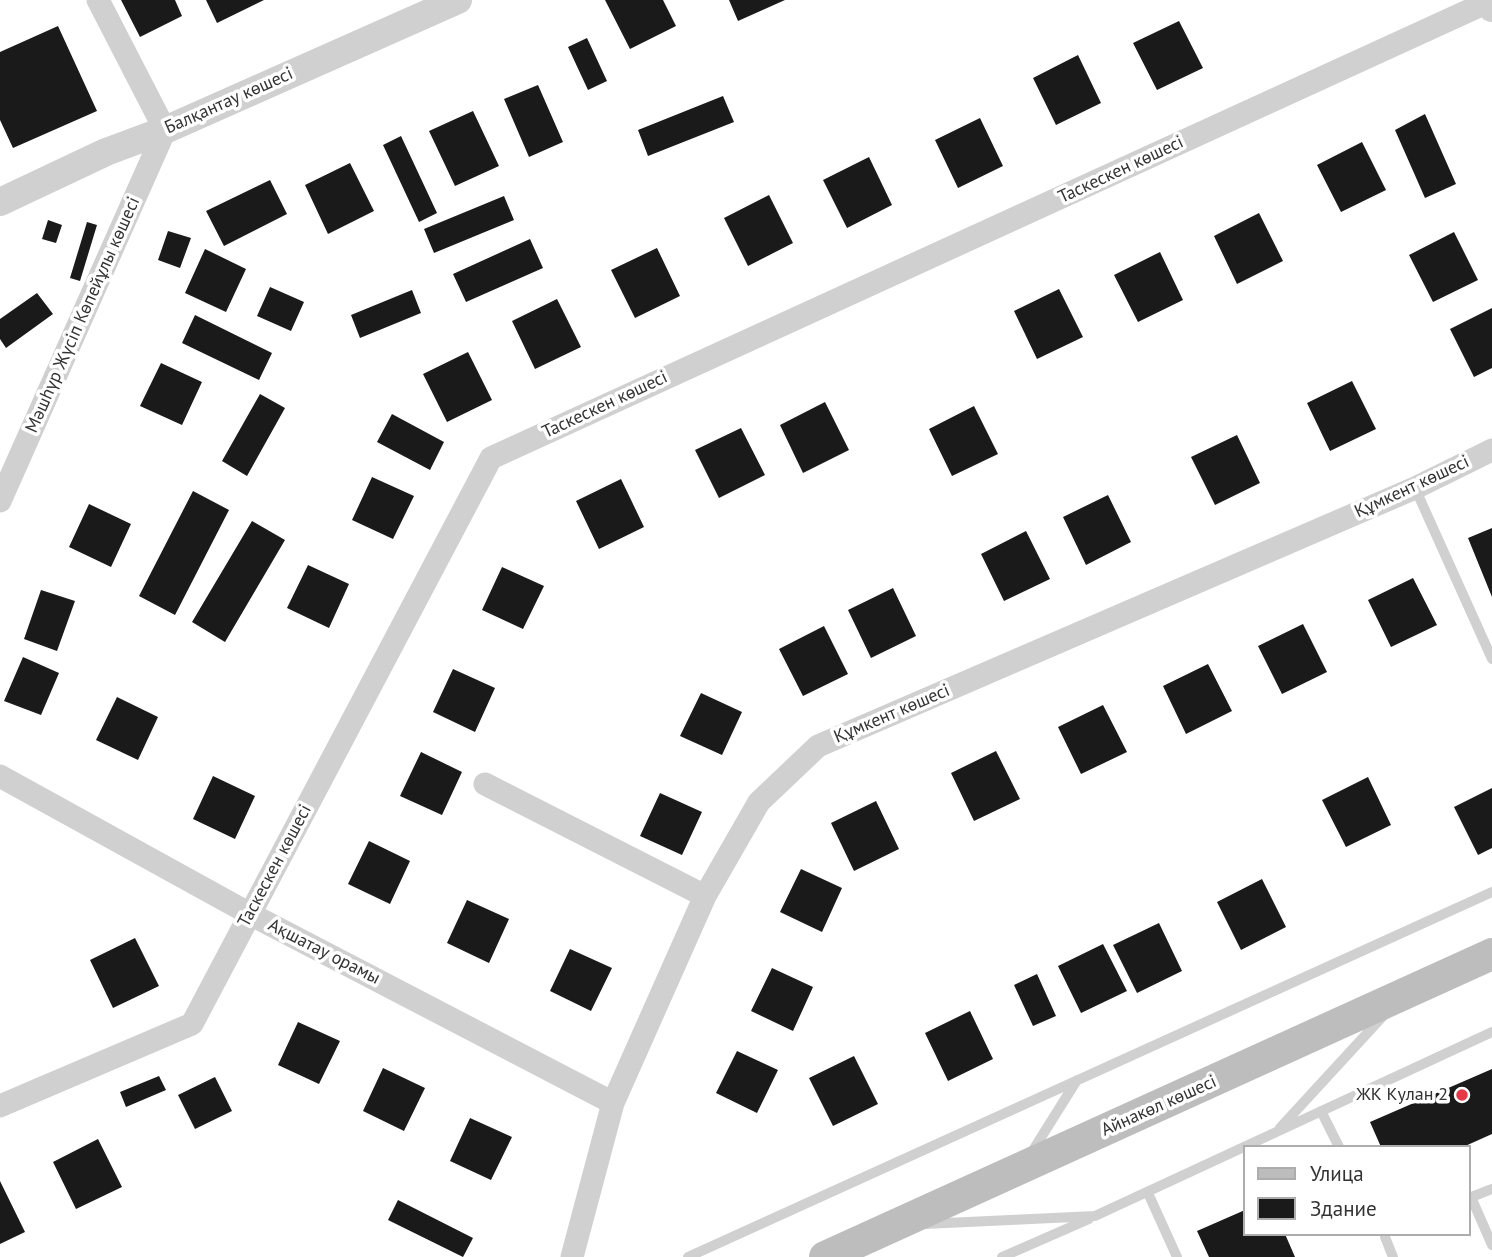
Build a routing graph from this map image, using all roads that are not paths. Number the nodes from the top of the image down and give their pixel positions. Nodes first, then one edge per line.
1 (98, 0) edge
2 (458, 0) edge
3 (1490, 2) edge
4 (165, 130) junction
5 (0, 202) edge
6 (1492, 450) edge
7 (1415, 488) junction
8 (0, 501) edge
9 (1492, 659) edge
10 (0, 776) edge
11 (485, 784) dead end
12 (1492, 892) edge
13 (705, 895) junction
14 (250, 914) junction
15 (1492, 954) edge
16 (1402, 995) junction
17 (1492, 1032) edge
18 (1076, 1080) junction
19 (613, 1103) junction
20 (0, 1106) edge
21 (1321, 1111) junction
22 (1276, 1132) junction
23 (1249, 1145) edge
24 (1338, 1145) edge
25 (1244, 1147) edge
26 (1023, 1167) junction
27 (1492, 1189) edge
28 (1149, 1193) junction
29 (1471, 1198) edge
30 (1471, 1200) edge
31 (1095, 1216) junction
32 (894, 1226) junction
33 (1386, 1236) edge
34 (1492, 1245) edge
35 (572, 1257) edge
36 (688, 1257) edge
37 (825, 1257) edge
38 (1002, 1257) edge
39 (1177, 1257) edge
40 (1393, 1257) edge

1 - 4 street
2 - 4 street, Балқантау көшесі
3 - 14 street, Таскескен көшесі
4 - 5 street, Балқантау көшесі
4 - 8 street, Мәшһүр Жүсіп Көпейұлы көшесі
6 - 7 street, Құмкент көшесі
7 - 9 lane
7 - 13 street, Құмкент көшесі
10 - 14 street, Ақшатау орамы
11 - 13 street
12 - 18 lane
13 - 19 street, Құмкент көшесі
14 - 19 street, Ақшатау орамы
14 - 20 street, Таскескен көшесі
15 - 16 main road, Айнакөл көшесі
16 - 22 lane
16 - 26 main road, Айнакөл көшесі
17 - 21 lane
18 - 26 lane
18 - 36 lane
19 - 35 street, Құмкент көшесі
21 - 22 lane
21 - 24 lane
22 - 23 lane
25 - 28 lane
26 - 32 main road, Айнакөл көшесі
27 - 29 lane
28 - 31 lane
28 - 39 lane
30 - 34 lane
31 - 32 lane
31 - 38 lane
32 - 37 main road, Айнакөл көшесі
33 - 40 lane

